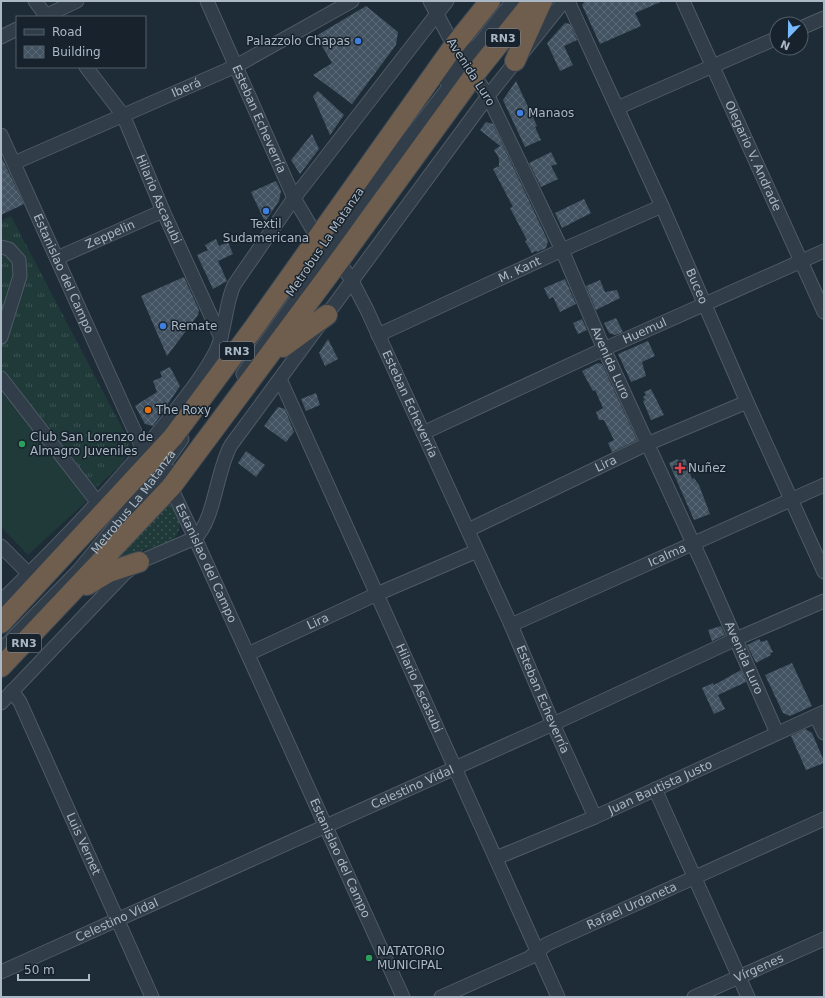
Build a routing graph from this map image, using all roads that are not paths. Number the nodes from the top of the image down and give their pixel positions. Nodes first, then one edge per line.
1 (35, 1) edge
2 (77, 1) edge
3 (207, 1) edge
4 (352, 1) edge
5 (430, 1) edge
6 (447, 1) edge
7 (490, 1) edge
8 (513, 1) edge
9 (523, 1) edge
10 (533, 1) edge
11 (542, 1) edge
12 (564, 1) edge
13 (568, 1) edge
14 (683, 1) edge
15 (436, 14) junction
16 (45, 16) edge
17 (824, 18) edge
18 (809, 25) edge
19 (16, 30) edge
20 (1, 37) edge
21 (769, 41) edge
22 (515, 61) junction
23 (464, 62) junction
24 (236, 66) junction
25 (711, 66) junction
26 (87, 68) edge
27 (488, 96) junction
28 (617, 108) junction
29 (123, 115) junction
30 (1, 135) edge
31 (14, 163) junction
32 (294, 198) junction
33 (662, 206) junction
34 (163, 212) junction
35 (1, 247) edge
36 (328, 249) junction
37 (562, 250) junction
38 (824, 251) edge
39 (57, 258) junction
40 (802, 261) junction
41 (352, 281) junction
42 (705, 304) junction
43 (824, 312) edge
44 (328, 315) junction
45 (3, 320) edge
46 (253, 329) junction
47 (378, 335) junction
48 (1, 337) edge
49 (221, 338) junction
50 (604, 349) junction
51 (267, 359) junction
52 (202, 376) junction
53 (1, 378) edge
54 (280, 380) junction
55 (747, 402) junction
56 (423, 433) junction
57 (647, 444) junction
58 (158, 469) junction
59 (824, 485) edge
60 (791, 500) junction
61 (98, 503) junction
62 (468, 530) junction
63 (195, 538) junction
64 (692, 543) junction
65 (1, 546) edge
66 (477, 551) junction
67 (139, 562) junction
68 (824, 572) edge
69 (29, 574) junction
70 (377, 594) junction
71 (1, 601) edge
72 (824, 601) edge
73 (48, 618) junction
74 (1, 623) edge
75 (511, 625) junction
76 (736, 639) junction
77 (1, 650) edge
78 (248, 654) junction
79 (1, 658) edge
80 (1, 667) edge
81 (12, 691) junction
82 (1, 702) edge
83 (820, 714) edge
84 (553, 724) junction
85 (777, 733) junction
86 (824, 733) edge
87 (454, 767) junction
88 (655, 789) junction
89 (595, 817) junction
90 (824, 819) edge
91 (324, 825) junction
92 (496, 858) junction
93 (694, 878) junction
94 (116, 919) junction
95 (824, 939) edge
96 (538, 952) junction
97 (1, 972) edge
98 (739, 976) junction
99 (152, 997) edge
100 (403, 997) edge
101 (441, 997) edge
102 (558, 997) edge
103 (694, 997) edge
104 (748, 997) edge

1 - 16 street
2 - 16 street
3 - 24 street, Esteban Echeverría
4 - 24 street, Iberá
5 - 15 street, Avenida Luro
6 - 15 street
7 - 23 highway, RN3
8 - 23 street
9 - 23 street
10 - 23 highway, RN3
11 - 22 highway
12 - 22 street
13 - 28 street, Buceo
14 - 25 street, Olegario V. Andrade
15 - 23 street, Avenida Luro
15 - 32 street
17 - 18 street
19 - 20 street
21 - 25 street
22 - 27 street
23 - 27 street, Avenida Luro
23 - 36 highway, RN3
23 - 36 highway, RN3
24 - 29 street, Iberá
24 - 32 street, Esteban Echeverría
25 - 28 street
25 - 40 street, Olegario V. Andrade
26 - 29 street, Hilario Ascasubi
27 - 37 street, Avenida Luro
27 - 41 street
28 - 33 street, Buceo
29 - 31 street, Iberá
29 - 34 street, Hilario Ascasubi
30 - 31 street, Estanislao del Campo
31 - 39 street, Estanislao del Campo
32 - 36 street, Esteban Echeverría
32 - 49 street
33 - 37 street, M. Kant
33 - 42 street, Buceo
34 - 39 street, Zeppelin
34 - 49 street, Hilario Ascasubi
35 - 45 street
36 - 41 street, Esteban Echeverría
36 - 46 highway, RN3
36 - 51 highway, RN3
36 - 58 street, Metrobus La Matanza
37 - 47 street, M. Kant
37 - 50 street, Avenida Luro
38 - 40 street, Huemul
39 - 58 street, Estanislao del Campo
40 - 42 street, Huemul
40 - 43 street, Olegario V. Andrade
41 - 44 street
41 - 47 street, Esteban Echeverría
42 - 50 street, Huemul
42 - 55 street, Buceo
44 - 51 highway
44 - 54 street
45 - 48 street
46 - 52 highway
46 - 58 highway, RN3
47 - 56 street, Esteban Echeverría
49 - 52 street
50 - 56 street, Huemul
50 - 57 street, Avenida Luro
51 - 58 highway, RN3
52 - 58 street
53 - 61 street
54 - 63 street
54 - 70 street, Hilario Ascasubi
55 - 57 street, Lira
55 - 60 street, Buceo
56 - 62 street, Esteban Echeverría
57 - 62 street, Lira
57 - 64 street, Avenida Luro
58 - 61 street
58 - 63 street, Estanislao del Campo
58 - 73 highway, RN3
58 - 74 highway, RN3
58 - 77 street, Metrobus La Matanza
58 - 79 street, Metrobus La Matanza
59 - 60 street, Icalma
60 - 64 street, Icalma
60 - 68 street, Buceo
61 - 69 street
62 - 66 street, Esteban Echeverría
63 - 67 street
63 - 78 street, Estanislao del Campo
64 - 75 street, Icalma
64 - 76 street, Avenida Luro
65 - 69 street
66 - 70 street, Lira
66 - 75 street, Esteban Echeverría
67 - 73 highway
67 - 81 street
69 - 71 street
70 - 78 street, Lira
70 - 87 street, Hilario Ascasubi
72 - 76 street, Celestino Vidal
73 - 80 highway, RN3
75 - 84 street, Esteban Echeverría
76 - 84 street, Celestino Vidal
76 - 85 street, Avenida Luro
78 - 91 street, Estanislao del Campo
81 - 82 street
81 - 94 street, Luis Vernet
83 - 85 street, Juan Bautista Justo
83 - 86 street
84 - 87 street, Celestino Vidal
84 - 89 street, Esteban Echeverría
85 - 88 street, Juan Bautista Justo
87 - 91 street, Celestino Vidal
87 - 92 street, Hilario Ascasubi
88 - 89 street, Juan Bautista Justo
88 - 93 street
89 - 92 street, Juan Bautista Justo
90 - 93 street, Rafael Urdaneta
91 - 94 street, Celestino Vidal
91 - 100 street, Estanislao del Campo
92 - 96 street, Hilario Ascasubi
93 - 96 street, Rafael Urdaneta
93 - 98 street
94 - 97 street, Celestino Vidal
94 - 99 street, Luis Vernet
95 - 98 street, Vírgenes
96 - 101 street, Rafael Urdaneta
96 - 102 street, Hilario Ascasubi
98 - 103 street, Vírgenes
98 - 104 street

